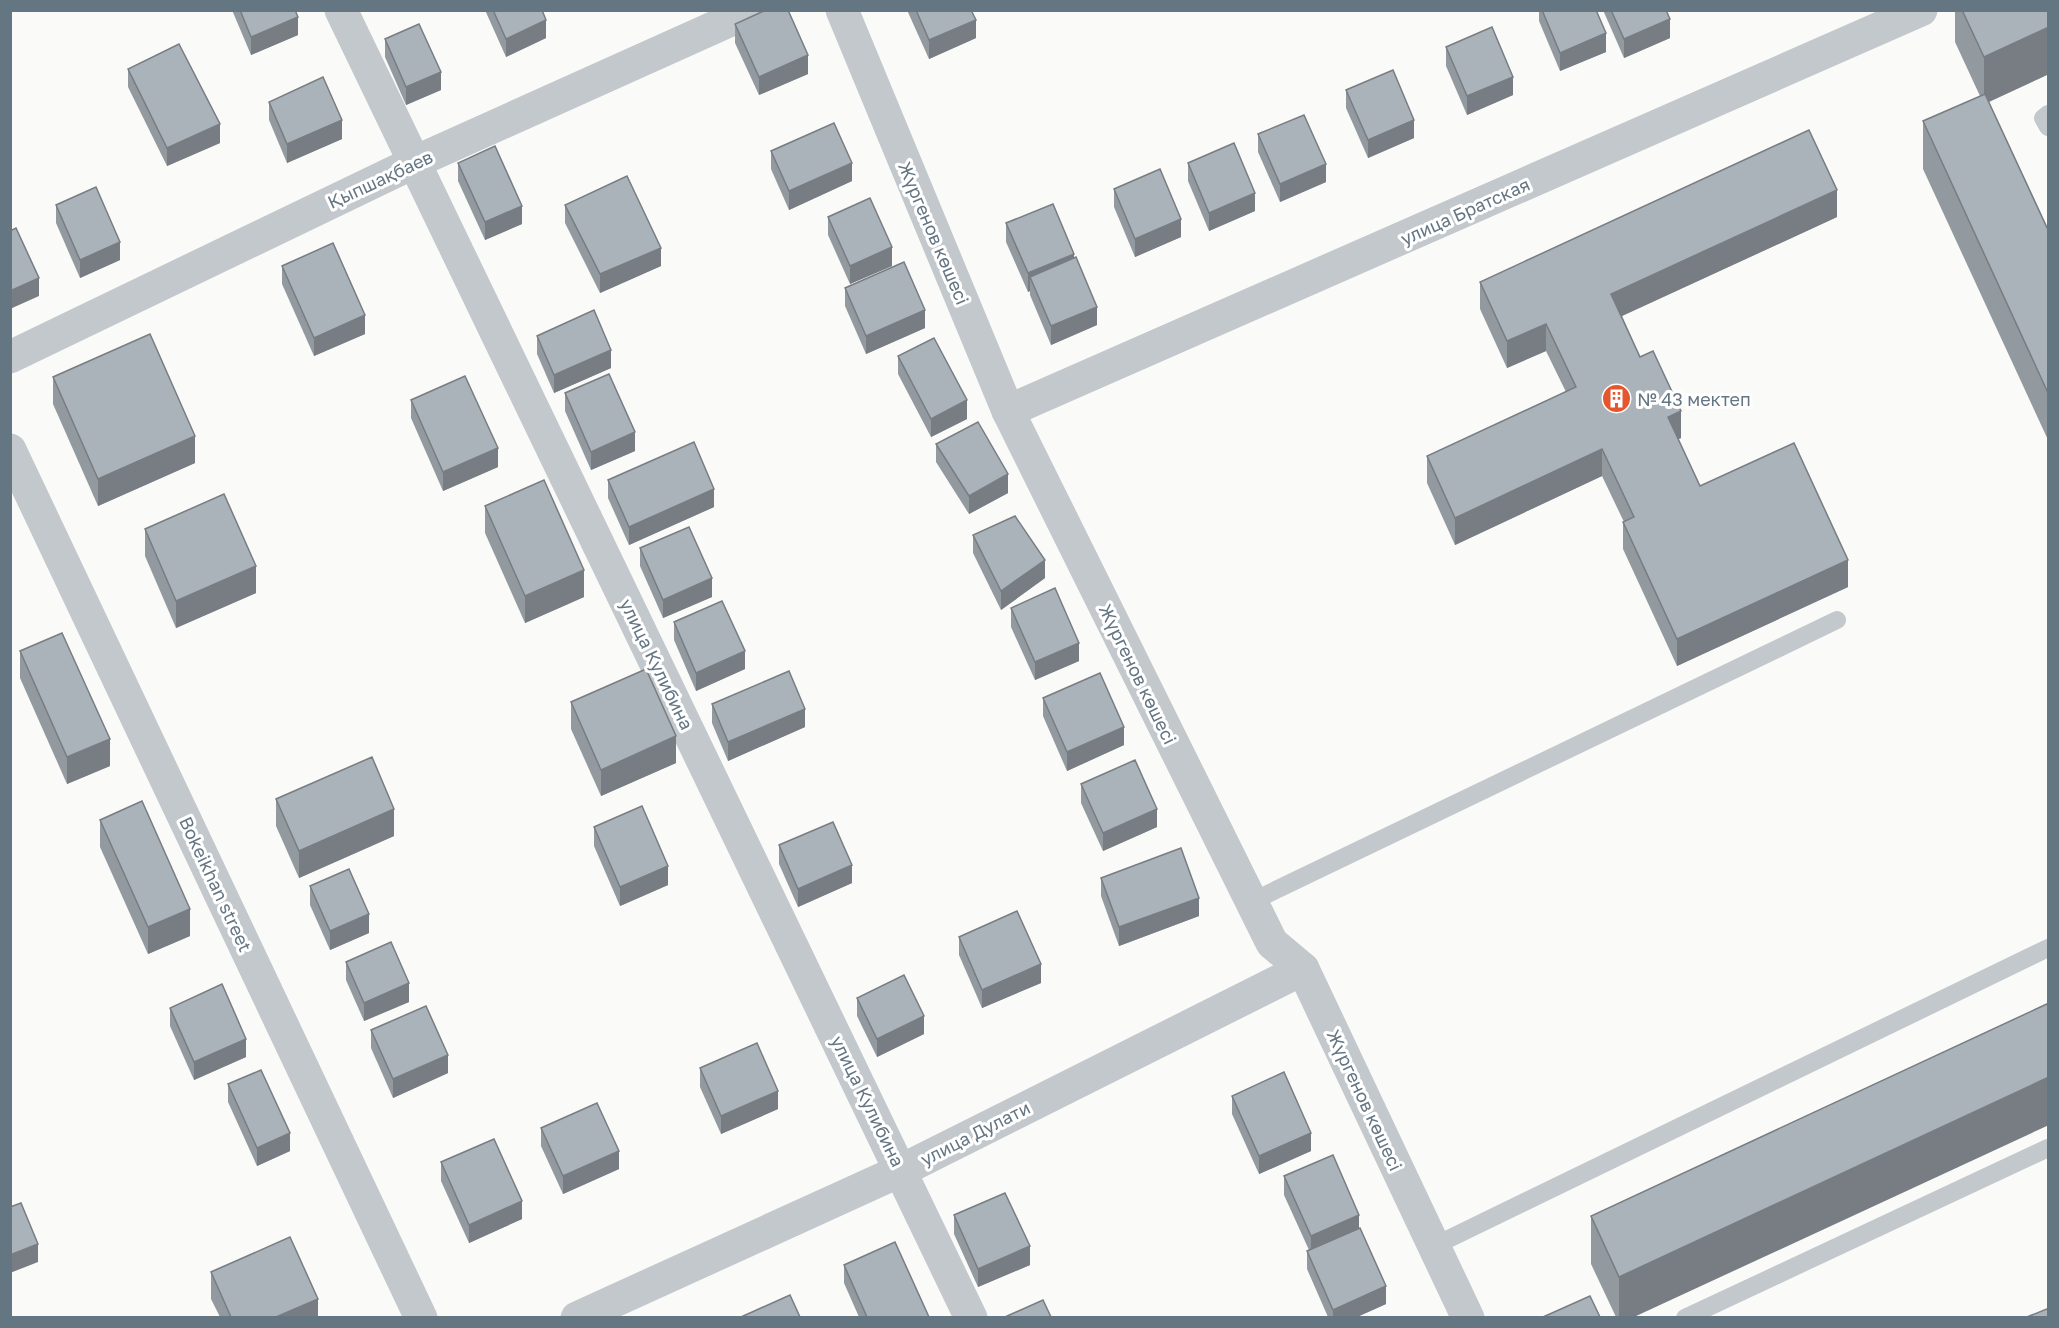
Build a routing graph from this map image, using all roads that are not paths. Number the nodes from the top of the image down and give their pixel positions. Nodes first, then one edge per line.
1 (341, 10) edge
2 (753, 10) edge
3 (842, 10) edge
4 (1921, 10) edge
5 (2049, 114) edge
6 (2049, 127) edge
7 (415, 162) junction
8 (10, 357) edge
9 (1008, 411) junction
10 (10, 450) edge
11 (1837, 620) dead end
12 (1251, 902) junction
13 (2049, 948) edge
14 (1303, 969) junction
15 (2049, 1148) edge
16 (902, 1170) junction
17 (1434, 1246) junction
18 (421, 1317) edge
19 (577, 1317) edge
20 (971, 1317) edge
21 (1467, 1317) edge
22 (1685, 1317) edge

1 - 7 street, улица Кулибина
2 - 7 street, Қыпшақбаев
3 - 9 street, Жүргенов көшесі
4 - 9 street, улица Братская
5 - 6 lane
7 - 8 street, Қыпшақбаев
7 - 16 street, улица Кулибина
9 - 12 street, Жүргенов көшесі
10 - 18 street, Bokeikhan street
11 - 12 lane
12 - 14 street, Жүргенов көшесі
13 - 17 lane
14 - 16 street, улица Дулати
14 - 17 street, Жүргенов көшесі
15 - 22 lane
16 - 19 street, улица Дулати
16 - 20 street, улица Кулибина
17 - 21 street, Жүргенов көшесі

